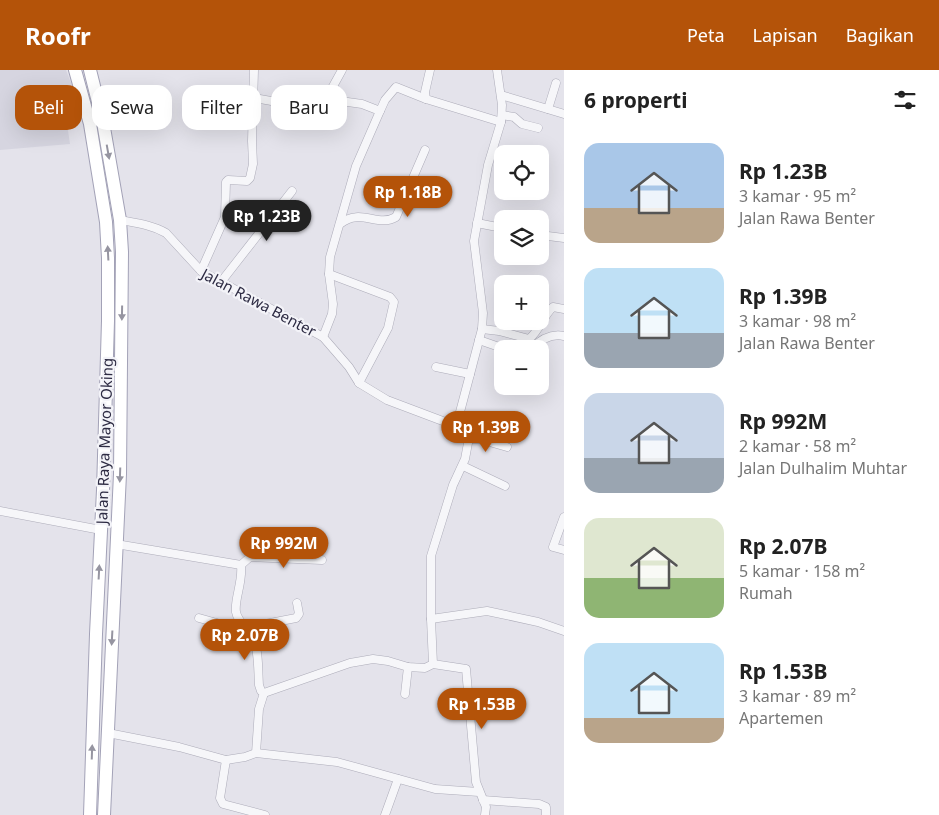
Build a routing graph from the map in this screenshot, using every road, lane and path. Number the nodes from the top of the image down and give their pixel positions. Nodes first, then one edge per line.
1 (75, 70) edge
2 (90, 70) edge
3 (254, 70) edge
4 (342, 70) edge
5 (430, 70) edge
6 (498, 70) edge
7 (556, 83) dead end
8 (254, 85) edge
9 (334, 85) edge
10 (500, 94) junction
11 (426, 99) junction
12 (347, 102) edge
13 (548, 109) junction
14 (380, 111) junction
15 (564, 114) edge
16 (502, 119) junction
17 (538, 128) dead end
18 (253, 130) edge
19 (425, 150) dead end
20 (292, 191) dead end
21 (120, 220) junction
22 (478, 223) junction
23 (340, 224) junction
24 (494, 226) edge
25 (549, 236) edge
26 (564, 238) edge
27 (200, 271) junction
28 (329, 274) junction
29 (221, 282) junction
30 (564, 309) edge
31 (482, 329) junction
32 (324, 336) junction
33 (564, 336) edge
34 (479, 340) junction
35 (543, 340) edge
36 (494, 345) edge
37 (436, 367) dead end
38 (470, 374) junction
39 (359, 383) junction
40 (456, 427) junction
41 (467, 439) junction
42 (105, 443) junction
43 (121, 443) junction
44 (507, 447) dead end
45 (463, 466) junction
46 (505, 486) dead end
47 (0, 511) edge
48 (564, 517) edge
49 (101, 530) junction
50 (116, 544) junction
51 (564, 550) edge
52 (322, 560) dead end
53 (241, 565) junction
54 (297, 603) dead end
55 (199, 618) dead end
56 (431, 619) junction
57 (243, 626) junction
58 (564, 631) edge
59 (433, 664) junction
60 (408, 667) junction
61 (264, 693) junction
62 (405, 694) dead end
63 (94, 701) junction
64 (109, 702) junction
65 (108, 733) junction
66 (256, 753) junction
67 (226, 760) junction
68 (398, 779) junction
69 (479, 792) junction
70 (483, 800) junction
71 (90, 815) edge
72 (104, 815) edge
73 (265, 815) edge
74 (384, 815) edge
75 (486, 815) edge
76 (546, 815) edge

42 -> 1 main road, Jalan Raya Mayor Oking
2 -> 21 main road, Jalan Raya Mayor Oking
3 - 8 street
4 - 9 street
5 - 11 street
6 - 10 street
7 - 13 street
10 - 13 street
10 - 16 street
11 - 14 street
11 - 16 street
12 - 14 street
13 - 15 street
14 - 23 street
16 - 17 street
16 - 22 street
18 - 27 street
19 - 23 street
20 - 29 street
21 - 27 street, Jalan Rawa Benter
21 -> 43 main road, Jalan Raya Mayor Oking
22 - 24 street
22 - 31 street
23 - 28 street
25 - 26 street
27 - 29 street, Jalan Rawa Benter
28 - 32 street
28 - 39 street
29 - 32 street, Jalan Rawa Benter
30 - 31 street
31 - 34 street
32 - 39 street, Jalan Rawa Benter
33 - 35 street
34 - 36 street
34 - 38 street
37 - 38 street
38 - 40 street
39 - 40 street, Jalan Rawa Benter
40 - 41 street, Jalan Rawa Benter
41 - 44 street
41 - 45 street
42 - 43 main road
42 - 49 main road, Jalan Raya Mayor Oking
43 -> 50 main road, Jalan Raya Mayor Oking
45 - 46 street
45 - 56 street
47 - 49 street
48 - 51 street
63 -> 49 main road, Jalan Raya Mayor Oking
50 - 53 street
50 -> 64 main road, Jalan Raya Mayor Oking
52 - 53 street
53 - 57 street
54 - 57 street
55 - 57 street
56 - 58 street
56 - 59 street
57 - 61 street
59 - 60 street
59 - 69 street
60 - 61 street
60 - 62 street
61 - 66 street
63 - 64 main road
71 -> 63 main road, Jalan Raya Mayor Oking
64 - 65 main road, Jalan Raya Mayor Oking
65 - 67 street
65 - 72 main road, Jalan Raya Mayor Oking
66 - 67 street
66 - 68 street
67 - 73 street
68 - 69 street
68 - 74 street
69 - 70 street
70 - 75 street
70 - 76 street

